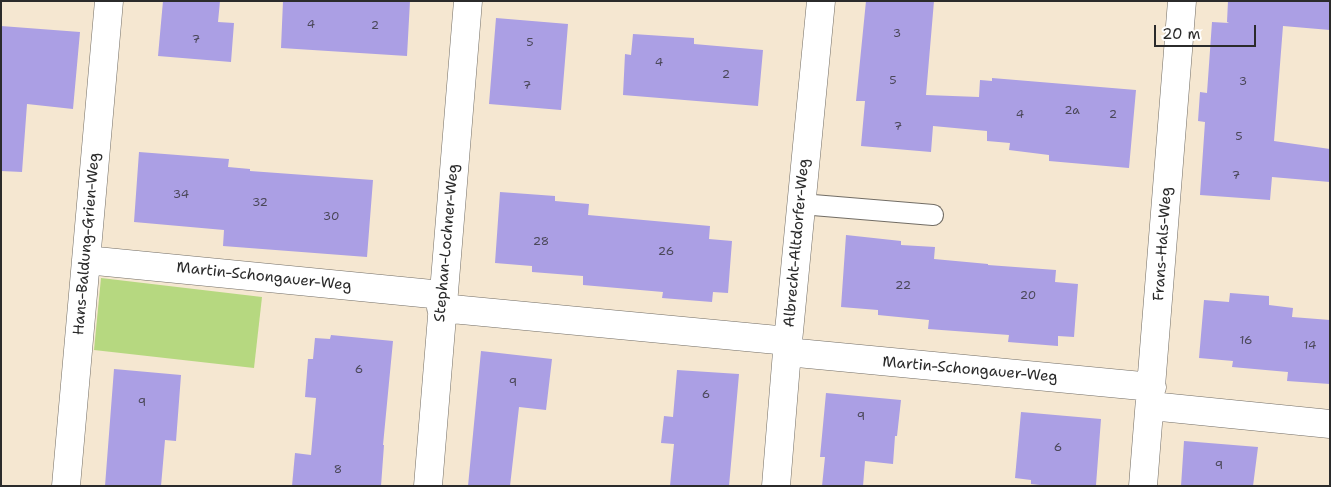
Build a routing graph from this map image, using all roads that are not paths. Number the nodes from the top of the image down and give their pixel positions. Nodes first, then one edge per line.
1 (109, 1) edge
2 (468, 1) edge
3 (821, 1) edge
4 (1182, 1) edge
5 (801, 204) junction
6 (933, 215) dead end
7 (86, 260) junction
8 (442, 301) junction
9 (788, 347) junction
10 (1151, 397) junction
11 (1330, 424) edge
12 (66, 486) edge
13 (428, 486) edge
14 (776, 486) edge
15 (1143, 486) edge

1 - 7 street, Hans-Baldung-Grien-Weg
2 - 8 street, Stephan-Lochner-Weg
3 - 5 street, Albrecht-Altdorfer-Weg
4 - 10 street, Frans-Hals-Weg
5 - 6 lane
5 - 9 street, Albrecht-Altdorfer-Weg
7 - 8 street, Martin-Schongauer-Weg
7 - 12 street, Hans-Baldung-Grien-Weg
8 - 9 street, Martin-Schongauer-Weg
8 - 13 street, Stephan-Lochner-Weg
9 - 10 street, Martin-Schongauer-Weg
9 - 14 street, Albrecht-Altdorfer-Weg
10 - 11 street, Martin-Schongauer-Weg
10 - 15 street, Frans-Hals-Weg

